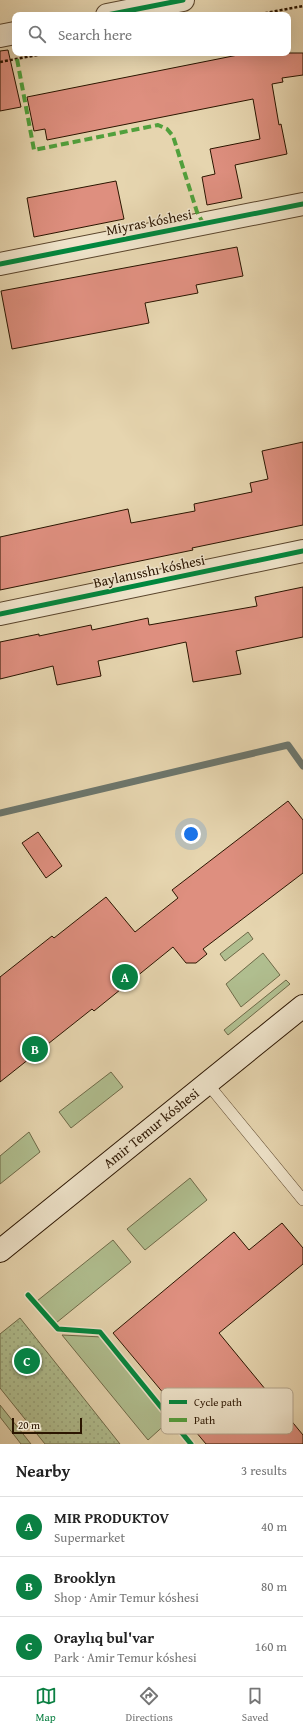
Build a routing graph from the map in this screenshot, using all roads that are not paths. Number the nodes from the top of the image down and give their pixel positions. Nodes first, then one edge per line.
1 (183, 0) edge
2 (122, 12) edge
3 (12, 34) edge
4 (0, 36) edge
5 (303, 204) edge
6 (0, 264) edge
7 (303, 551) edge
8 (0, 614) edge
9 (303, 1006) edge
10 (207, 1083) junction
11 (303, 1200) edge
12 (0, 1251) edge

1 - 2 street
3 - 4 street
5 - 6 street, Miyras kóshesi
7 - 8 street, Baylanısshı kóshesi
9 - 10 street, Amir Temur kóshesi
10 - 11 lane
10 - 12 street, Amir Temur kóshesi

